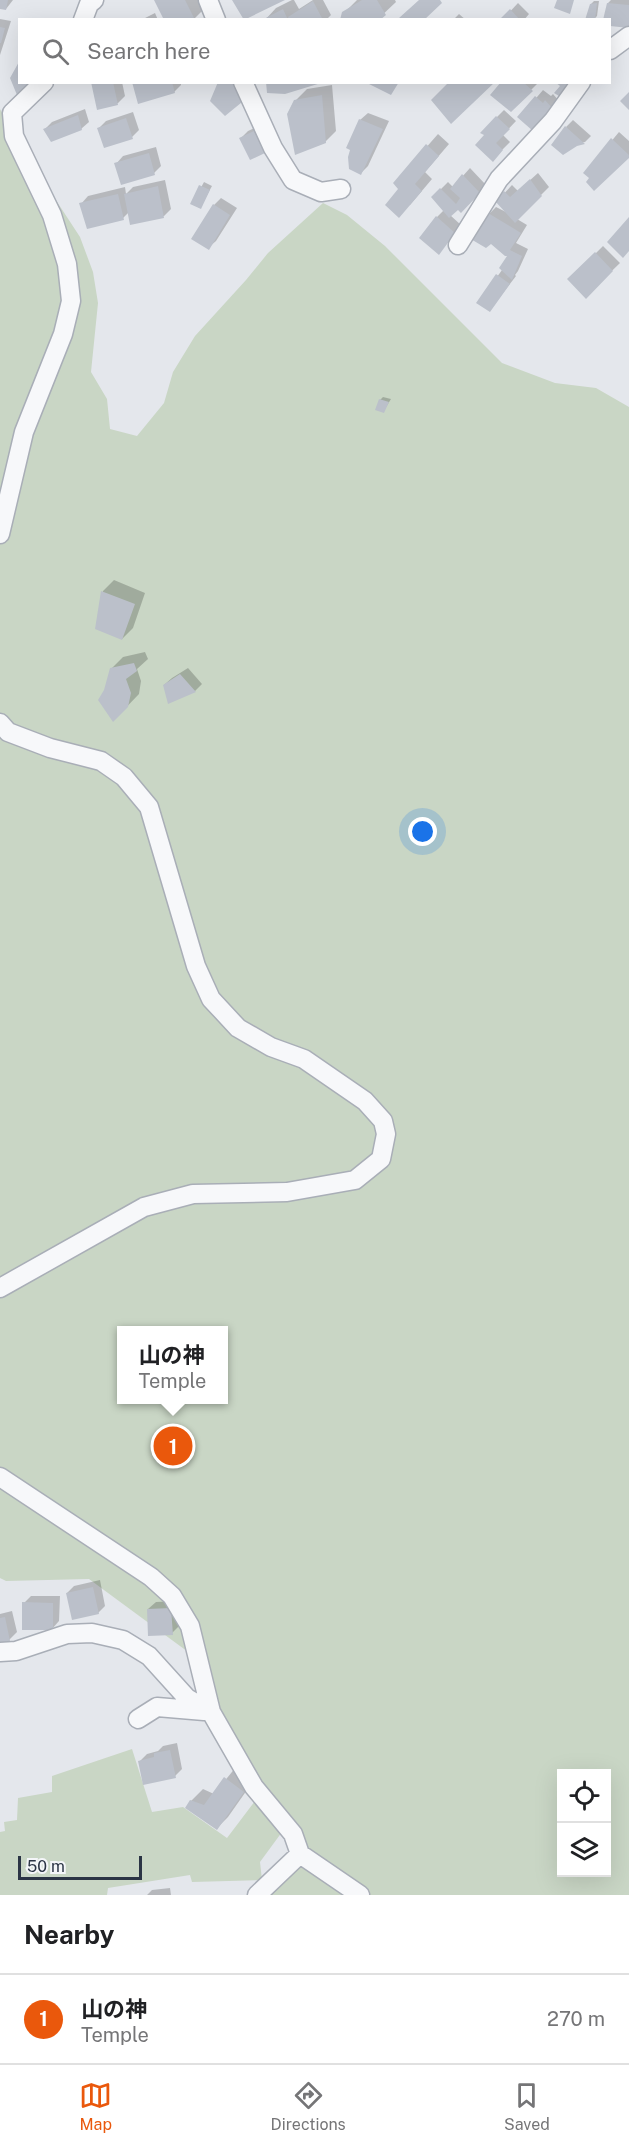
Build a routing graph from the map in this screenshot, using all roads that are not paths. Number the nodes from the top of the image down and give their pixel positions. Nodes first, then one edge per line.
1 (94, 0) edge
2 (208, 0) edge
3 (84, 18) edge
4 (215, 18) edge
5 (629, 36) edge
6 (611, 49) edge
7 (42, 84) edge
8 (244, 84) edge
9 (580, 84) edge
10 (341, 189) dead end
11 (458, 245) dead end
12 (0, 534) edge
13 (0, 723) edge
14 (0, 1288) edge
15 (0, 1477) edge
16 (0, 1652) edge
17 (211, 1712) junction
18 (138, 1719) dead end
19 (300, 1854) junction
20 (257, 1895) edge
21 (360, 1895) edge

1 - 3 street
2 - 4 street
5 - 6 street
7 - 12 street
8 - 10 street
9 - 11 street
13 - 14 street
15 - 17 street
16 - 17 street
17 - 18 street
17 - 19 street
19 - 20 street
19 - 21 street

